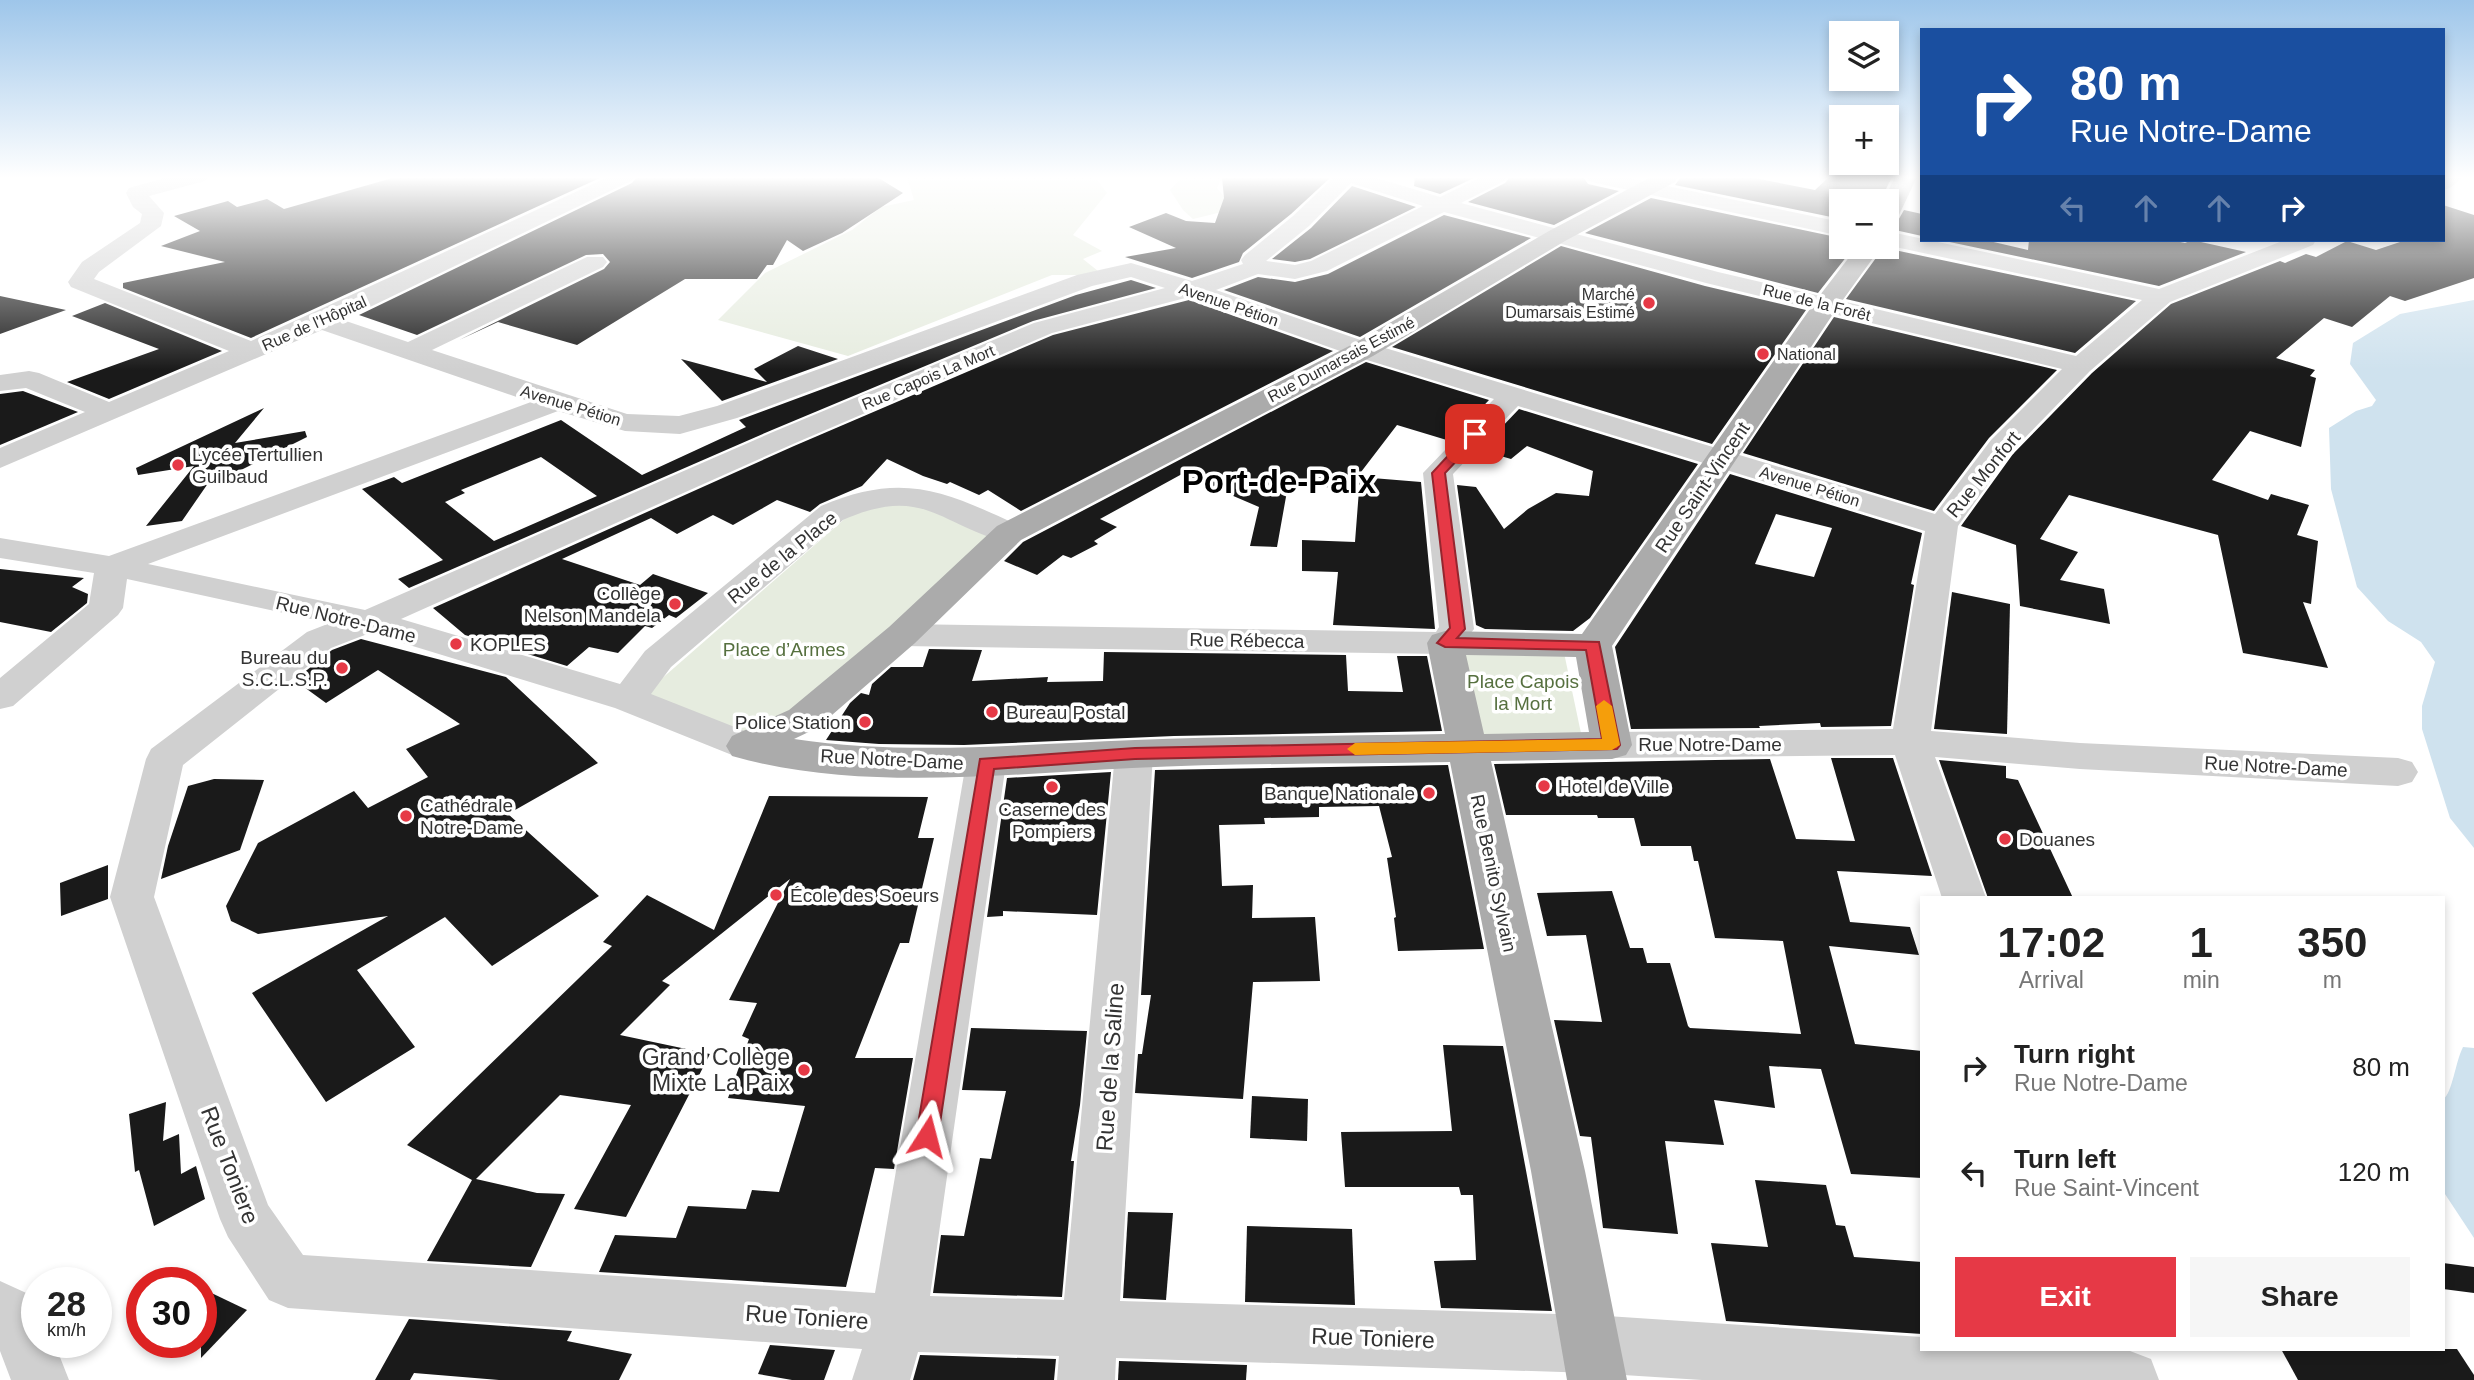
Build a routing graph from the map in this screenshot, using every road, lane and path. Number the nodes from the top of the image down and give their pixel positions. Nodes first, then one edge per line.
1 (127, 241) edge
2 (488, 241) edge
3 (1276, 241) edge
4 (1368, 241) edge
5 (1548, 241) edge
6 (1578, 241) edge
7 (1899, 242) edge
8 (2300, 242) edge
9 (1860, 259) edge
10 (595, 262) dead end
11 (1256, 267) junction
12 (1188, 289) junction
13 (2161, 297) junction
14 (1826, 305) junction
15 (321, 321) junction
16 (1363, 350) junction
17 (252, 351) junction
18 (410, 351) junction
19 (2081, 365) junction
20 (0, 383) edge
21 (1512, 396) junction
22 (557, 402) junction
23 (109, 412) junction
24 (727, 412) junction
25 (783, 438) junction
26 (0, 459) edge
27 (1722, 460) junction
28 (1942, 526) junction
29 (1009, 533) junction
30 (0, 548) edge
31 (112, 566) junction
32 (368, 621) junction
33 (902, 635) junction
34 (1445, 643) junction
35 (1593, 646) junction
36 (0, 697) edge
37 (628, 699) junction
38 (1910, 742) junction
39 (1612, 745) junction
40 (746, 746) junction
41 (1467, 747) junction
42 (1135, 754) junction
43 (986, 763) junction
44 (2399, 772) dead end
45 (1963, 896) edge
46 (0, 1308) edge
47 (898, 1323) junction
48 (2122, 1351) edge
49 (1088, 1355) edge
50 (1595, 1362) edge
51 (40, 1380) edge
52 (881, 1380) edge
53 (2131, 1380) edge

1 - 17 street
2 - 15 street, Rue de l'Hôpital
3 - 11 street
4 - 11 street, Rue Capois La Mort
5 - 16 main road, Rue Dumarsais Estimé
6 - 14 street, Rue de la Forêt
7 - 13 street
8 - 13 street, Rue Monfort
9 - 14 main road, Rue Saint-Vincent
10 - 18 street
11 - 12 street, Rue Capois La Mort
12 - 16 street, Avenue Pétion
12 - 24 street, Avenue Pétion
12 - 25 street, Rue Capois La Mort
13 - 19 street, Rue Monfort
14 - 19 street, Rue de la Forêt
14 - 27 main road, Rue Saint-Vincent
15 - 17 street, Rue de l'Hôpital
15 - 18 street, Avenue Pétion
16 - 21 street, Avenue Pétion
16 - 29 main road, Rue Dumarsais Estimé
17 - 23 street, Rue de l'Hôpital
18 - 22 street, Avenue Pétion
19 - 28 street, Rue Monfort
20 - 23 street
21 - 27 street, Avenue Pétion
21 - 34 street
22 - 24 street, Avenue Pétion
22 - 31 street
23 - 26 street, Rue de l'Hôpital
24 - 25 street
25 - 32 street, Rue Capois La Mort
27 - 28 street, Avenue Pétion
27 - 35 main road, Rue Saint-Vincent
28 - 38 street, Rue Monfort
29 - 33 main road, Rue Dumarsais Estimé
29 - 37 street, Rue de la Place
30 - 31 street, Rue Notre-Dame
31 - 32 street, Rue Notre-Dame
31 - 36 street
32 - 37 street, Rue Notre-Dame
32 - 47 street, Rue Toniere
33 - 34 street, Rue Rébecca
33 - 40 main road, Rue Dumarsais Estimé
34 - 35 main road, Rue Rébecca
34 - 41 main road, Rue Benito Sylvain
35 - 39 main road
37 - 40 street, Rue Notre-Dame
38 - 39 street, Rue Notre-Dame
38 - 44 street, Rue Notre-Dame
38 - 45 street, Rue Monfort
39 - 41 main road, Rue Notre-Dame
40 - 43 main road, Rue Notre-Dame
41 - 42 main road, Rue Notre-Dame
41 - 50 main road, Rue Benito Sylvain
42 - 43 main road, Rue Notre-Dame
42 - 49 street, Rue de la Saline
43 - 47 street
46 - 51 street
47 - 49 street, Rue Toniere
47 - 52 street
48 - 53 street
49 - 50 street, Rue Toniere
50 - 53 street, Rue Toniere

